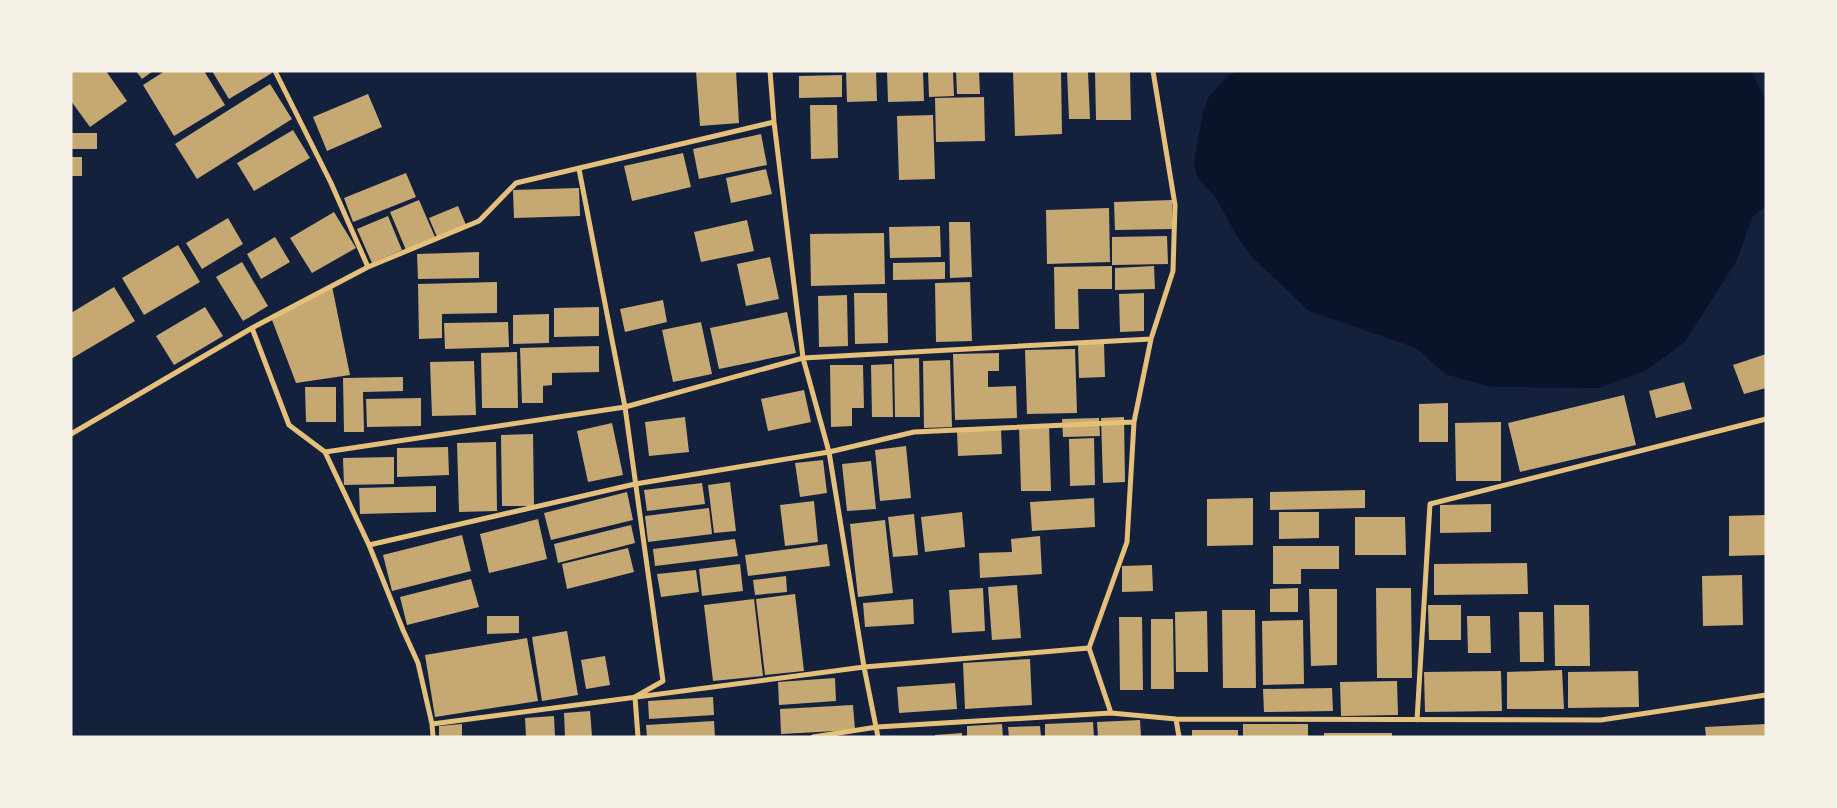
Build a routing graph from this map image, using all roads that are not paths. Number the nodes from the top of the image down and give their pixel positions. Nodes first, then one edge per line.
1 (275, 71) edge
2 (770, 71) edge
3 (1153, 71) edge
4 (774, 122) junction
5 (579, 169) junction
6 (368, 267) junction
7 (252, 328) junction
8 (1151, 339) junction
9 (803, 358) junction
10 (625, 407) junction
11 (1766, 419) edge
12 (1134, 422) junction
13 (71, 434) edge
14 (325, 452) junction
15 (829, 452) junction
16 (635, 484) junction
17 (369, 545) junction
18 (1089, 648) junction
19 (864, 667) junction
20 (635, 696) junction
21 (1766, 696) edge
22 (1111, 713) junction
23 (1176, 719) junction
24 (1417, 720) junction
25 (432, 724) junction
26 (877, 727) junction
27 (433, 737) edge
28 (638, 737) edge
29 (813, 737) edge
30 (878, 737) edge
31 (1179, 737) edge

1 - 6 street
2 - 4 street
3 - 8 street
4 - 5 street
4 - 9 street
5 - 6 street
5 - 10 street
6 - 7 street
7 - 13 street
7 - 14 street
8 - 9 street
8 - 12 street
9 - 10 street
9 - 15 street
10 - 14 street
10 - 16 street
11 - 24 street
12 - 15 street
12 - 18 street
14 - 17 street
15 - 16 street
15 - 19 street
16 - 17 street
16 - 20 street
17 - 25 street
18 - 19 street
18 - 22 street
19 - 20 street
19 - 26 street
20 - 25 street
20 - 28 street
21 - 24 street
22 - 23 street
22 - 26 street
23 - 24 street
23 - 31 street
25 - 27 street
26 - 29 street
26 - 30 street

